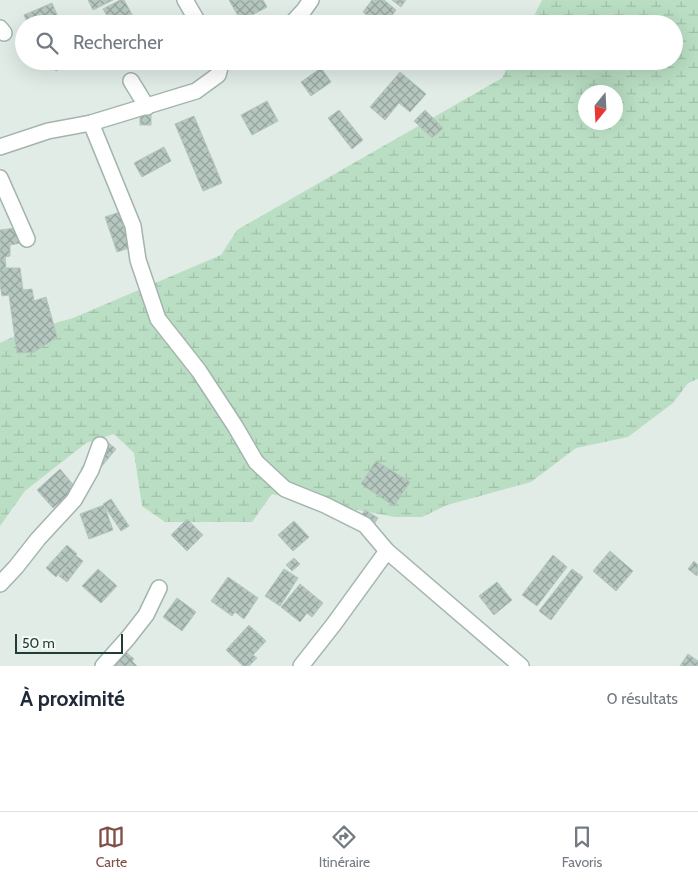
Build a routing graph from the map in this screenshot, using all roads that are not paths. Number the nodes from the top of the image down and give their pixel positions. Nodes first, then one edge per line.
1 (186, 0) edge
2 (311, 0) edge
3 (194, 15) edge
4 (299, 15) edge
5 (220, 70) edge
6 (131, 81) dead end
7 (148, 107) junction
8 (91, 124) junction
9 (0, 147) edge
10 (0, 178) edge
11 (26, 239) dead end
12 (100, 445) dead end
13 (387, 551) junction
14 (0, 584) edge
15 (159, 588) dead end
16 (103, 666) edge
17 (301, 666) edge
18 (521, 666) edge

1 - 3 street
2 - 4 street
5 - 7 street
6 - 7 street
7 - 8 street
8 - 9 street
8 - 13 street
10 - 11 street
12 - 14 street
13 - 17 street
13 - 18 street
15 - 16 street

